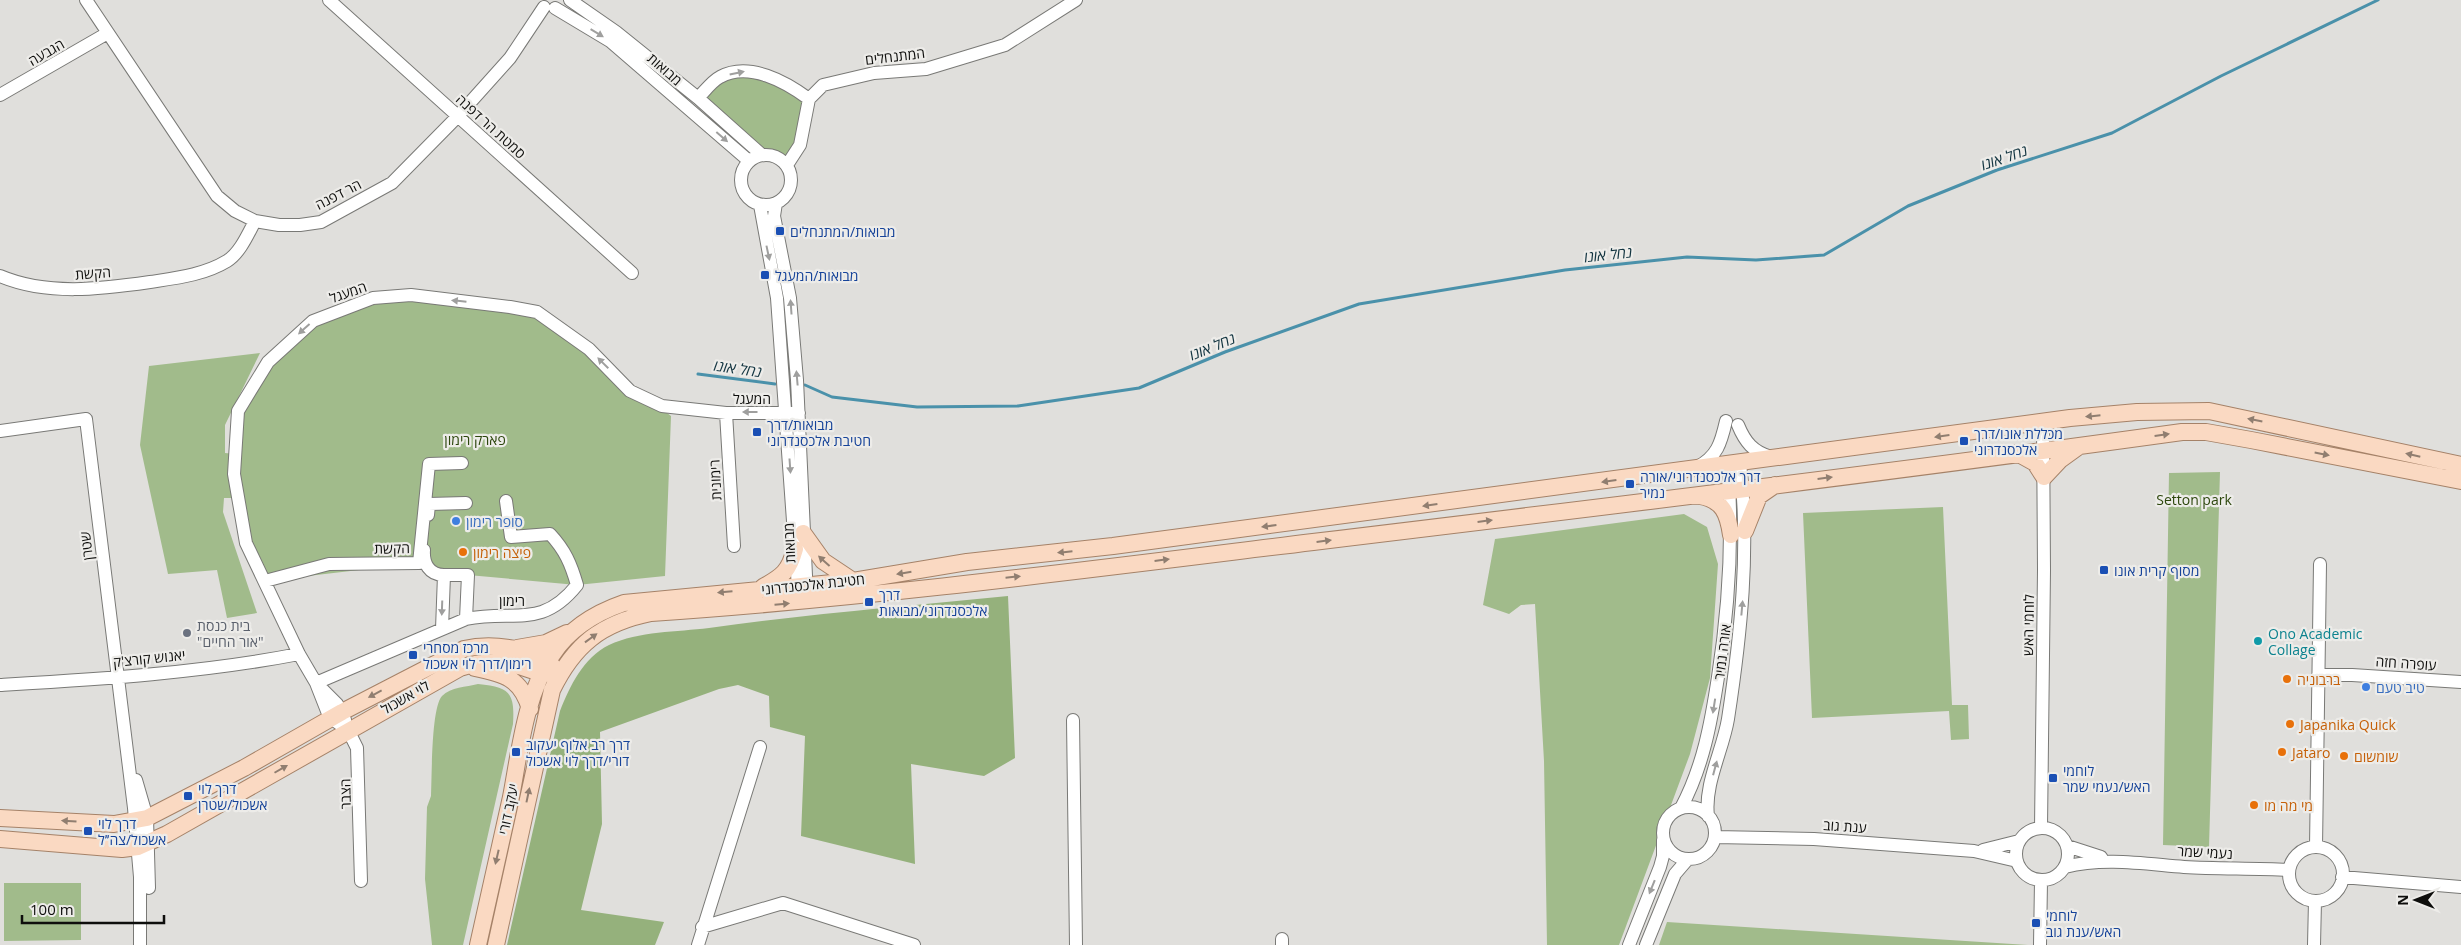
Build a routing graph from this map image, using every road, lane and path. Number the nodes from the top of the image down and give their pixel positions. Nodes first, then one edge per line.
1 (86, 0) edge
2 (329, 0) edge
3 (570, 0) edge
4 (1076, 0) edge
5 (546, 3) edge
6 (106, 34) junction
7 (0, 95) edge
8 (698, 98) junction
9 (809, 99) junction
10 (458, 116) junction
11 (762, 155) junction
12 (749, 161) junction
13 (787, 165) junction
14 (776, 203) junction
15 (760, 205) junction
16 (255, 221) junction
17 (632, 274) dead end
18 (0, 276) edge
19 (726, 413) junction
20 (792, 413) junction
21 (2043, 422) junction
22 (0, 431) edge
23 (2079, 446) junction
24 (2044, 449) junction
25 (2017, 453) junction
26 (1776, 459) junction
27 (462, 463) dead end
28 (1734, 464) junction
29 (2461, 465) edge
30 (1692, 470) junction
31 (2044, 477) junction
32 (2461, 481) edge
33 (1777, 484) junction
34 (1736, 489) junction
35 (1695, 496) junction
36 (506, 501) dead end
37 (466, 503) dead end
38 (803, 533) junction
39 (1738, 533) junction
40 (734, 546) dead end
41 (795, 548) junction
42 (2320, 564) dead end
43 (444, 575) junction
44 (265, 581) junction
45 (853, 581) junction
46 (802, 585) junction
47 (758, 589) junction
48 (805, 602) junction
49 (466, 619) junction
50 (577, 628) junction
51 (442, 629) junction
52 (510, 648) junction
53 (299, 654) junction
54 (465, 666) junction
55 (545, 668) junction
56 (559, 674) junction
57 (2318, 675) junction
58 (117, 676) junction
59 (2461, 682) edge
60 (316, 683) junction
61 (0, 685) edge
62 (530, 709) junction
63 (337, 715) junction
64 (1073, 720) dead end
65 (348, 730) junction
66 (760, 747) dead end
67 (1681, 808) junction
68 (1708, 816) junction
69 (0, 818) edge
70 (2041, 828) junction
71 (141, 833) junction
72 (1715, 837) junction
73 (0, 838) edge
74 (1663, 840) junction
75 (2019, 841) junction
76 (2067, 846) junction
77 (2316, 847) junction
78 (1974, 851) junction
79 (1687, 860) junction
80 (2017, 861) junction
81 (2120, 862) junction
82 (2065, 867) junction
83 (2289, 870) junction
84 (2342, 877) junction
85 (361, 881) dead end
86 (2041, 881) junction
87 (2461, 887) edge
88 (2315, 901) junction
89 (702, 927) junction
90 (140, 945) edge
91 (148, 945) edge
92 (478, 945) edge
93 (496, 945) edge
94 (698, 945) edge
95 (914, 945) edge
96 (1076, 945) edge
97 (1629, 945) edge
98 (1646, 945) edge
99 (2040, 945) edge
100 (2314, 945) edge

1 - 6 street, הר דפנה
2 - 10 street, סמטת הר דפנה
3 - 8 street, מבואות
4 - 9 street, המתנחלים
5 - 10 street, הר דפנה
5 -> 12 street, מבואות
6 - 7 street, הגבעה
6 - 16 street, הר דפנה
8 -> 9 street
8 - 11 street, מבואות
9 - 13 street
10 - 16 street, הר דפנה
10 - 17 street, סמטת הר דפנה
11 - 12 street
11 - 13 street
12 - 15 street
13 - 14 street
14 - 15 street
20 -> 14 street, מבואות
15 -> 20 street, מבואות
16 - 18 street, הקשת
20 -> 19 street, המעגל
19 - 40 street, רימונית
19 -> 44 street, המעגל
20 - 38 street, מבואות
20 -> 41 street, מבואות
21 - 24 street, לוחמי האש
21 -> 26 main road, חטיבת אלכסנדרוני
29 -> 21 main road, חטיבת אלכסנדרוני
22 - 58 street, שטרן
23 - 24 main road, חטיבת אלכסנדרוני
23 - 31 main road
23 -> 32 main road, חטיבת אלכסנדרוני
24 - 25 main road, חטיבת אלכסנדרוני
24 - 31 street, לוחמי האש
25 - 31 main road
33 -> 25 main road, חטיבת אלכסנדרוני
26 - 28 main road, חטיבת אלכסנדרוני
26 - 30 street
27 - 44 street, הקשת
28 - 30 main road, חטיבת אלכסנדרוני
28 - 34 street, אורה נמיר
30 -> 45 main road, חטיבת אלכסנדרוני
31 - 70 street, לוחמי האש
33 - 34 main road, חטיבת אלכסנדרוני
33 - 39 main road
34 - 35 main road, חטיבת אלכסנדרוני
34 - 39 street, אורה נמיר
35 - 39 main road
48 -> 35 main road, חטיבת אלכסנדרוני
36 - 49 street, רימון
37 - 43 street
45 -> 38 main road
38 - 46 street, מבואות
39 -> 67 street, אורה נמיר
68 -> 39 street, אורה נמיר
41 - 46 street, מבואות
41 - 47 main road
42 - 57 street
43 - 49 street
43 -> 51 street
44 - 53 street, המעגל
45 - 46 main road, חטיבת אלכסנדרוני
46 - 47 main road, חטיבת אלכסנדרוני
46 - 48 street, מבואות
47 -> 50 main road, חטיבת אלכסנדרוני
56 -> 48 main road, חטיבת אלכסנדרוני
49 - 51 street, רימון
50 - 52 main road
50 - 55 main road, חטיבת אלכסנדרוני
51 - 60 street, רימון
52 - 55 main road, לוי אשכול
52 -> 63 main road, לוי אשכול
53 - 58 street, יאנוש קורצ'ק
53 - 60 street, המעגל
54 - 55 main road, לוי אשכול
54 - 62 main road
54 - 65 main road, לוי אשכול
55 - 56 main road
55 - 62 main road, יעקב דורי
93 -> 56 main road, יעקב דורי
57 - 59 street, עופרה חזה
57 - 77 street
58 - 61 street, יאנוש קורצ'ק
58 - 71 street, שטרן
60 - 63 street, המעגל
62 -> 92 main road, יעקב דורי
63 - 65 street, המעגל
63 - 71 main road, לוי אשכול
64 - 96 street
71 -> 65 main road, לוי אשכול
65 - 85 street, הצבר
66 - 89 street
67 - 68 street
67 - 74 street
68 - 72 street
71 -> 69 main road, לוי אשכול
70 - 75 street
70 - 76 street
71 - 73 main road, לוי אשכול
71 - 90 street
71 - 91 street
72 - 78 street, ענת גוב
72 - 79 street
74 - 79 street
74 -> 97 street
75 - 78 street, ענת גוב
75 - 80 street
76 - 81 street, נעמי שמר
76 - 82 street
77 - 83 street
77 - 84 street
78 - 80 street, ענת גוב
79 - 98 street
80 - 86 street
81 - 82 street, נעמי שמר
81 - 83 street, נעמי שמר
82 - 86 street
83 - 88 street
84 - 87 street
84 - 88 street
86 - 99 street
88 - 100 street
89 - 94 street
89 - 95 street

